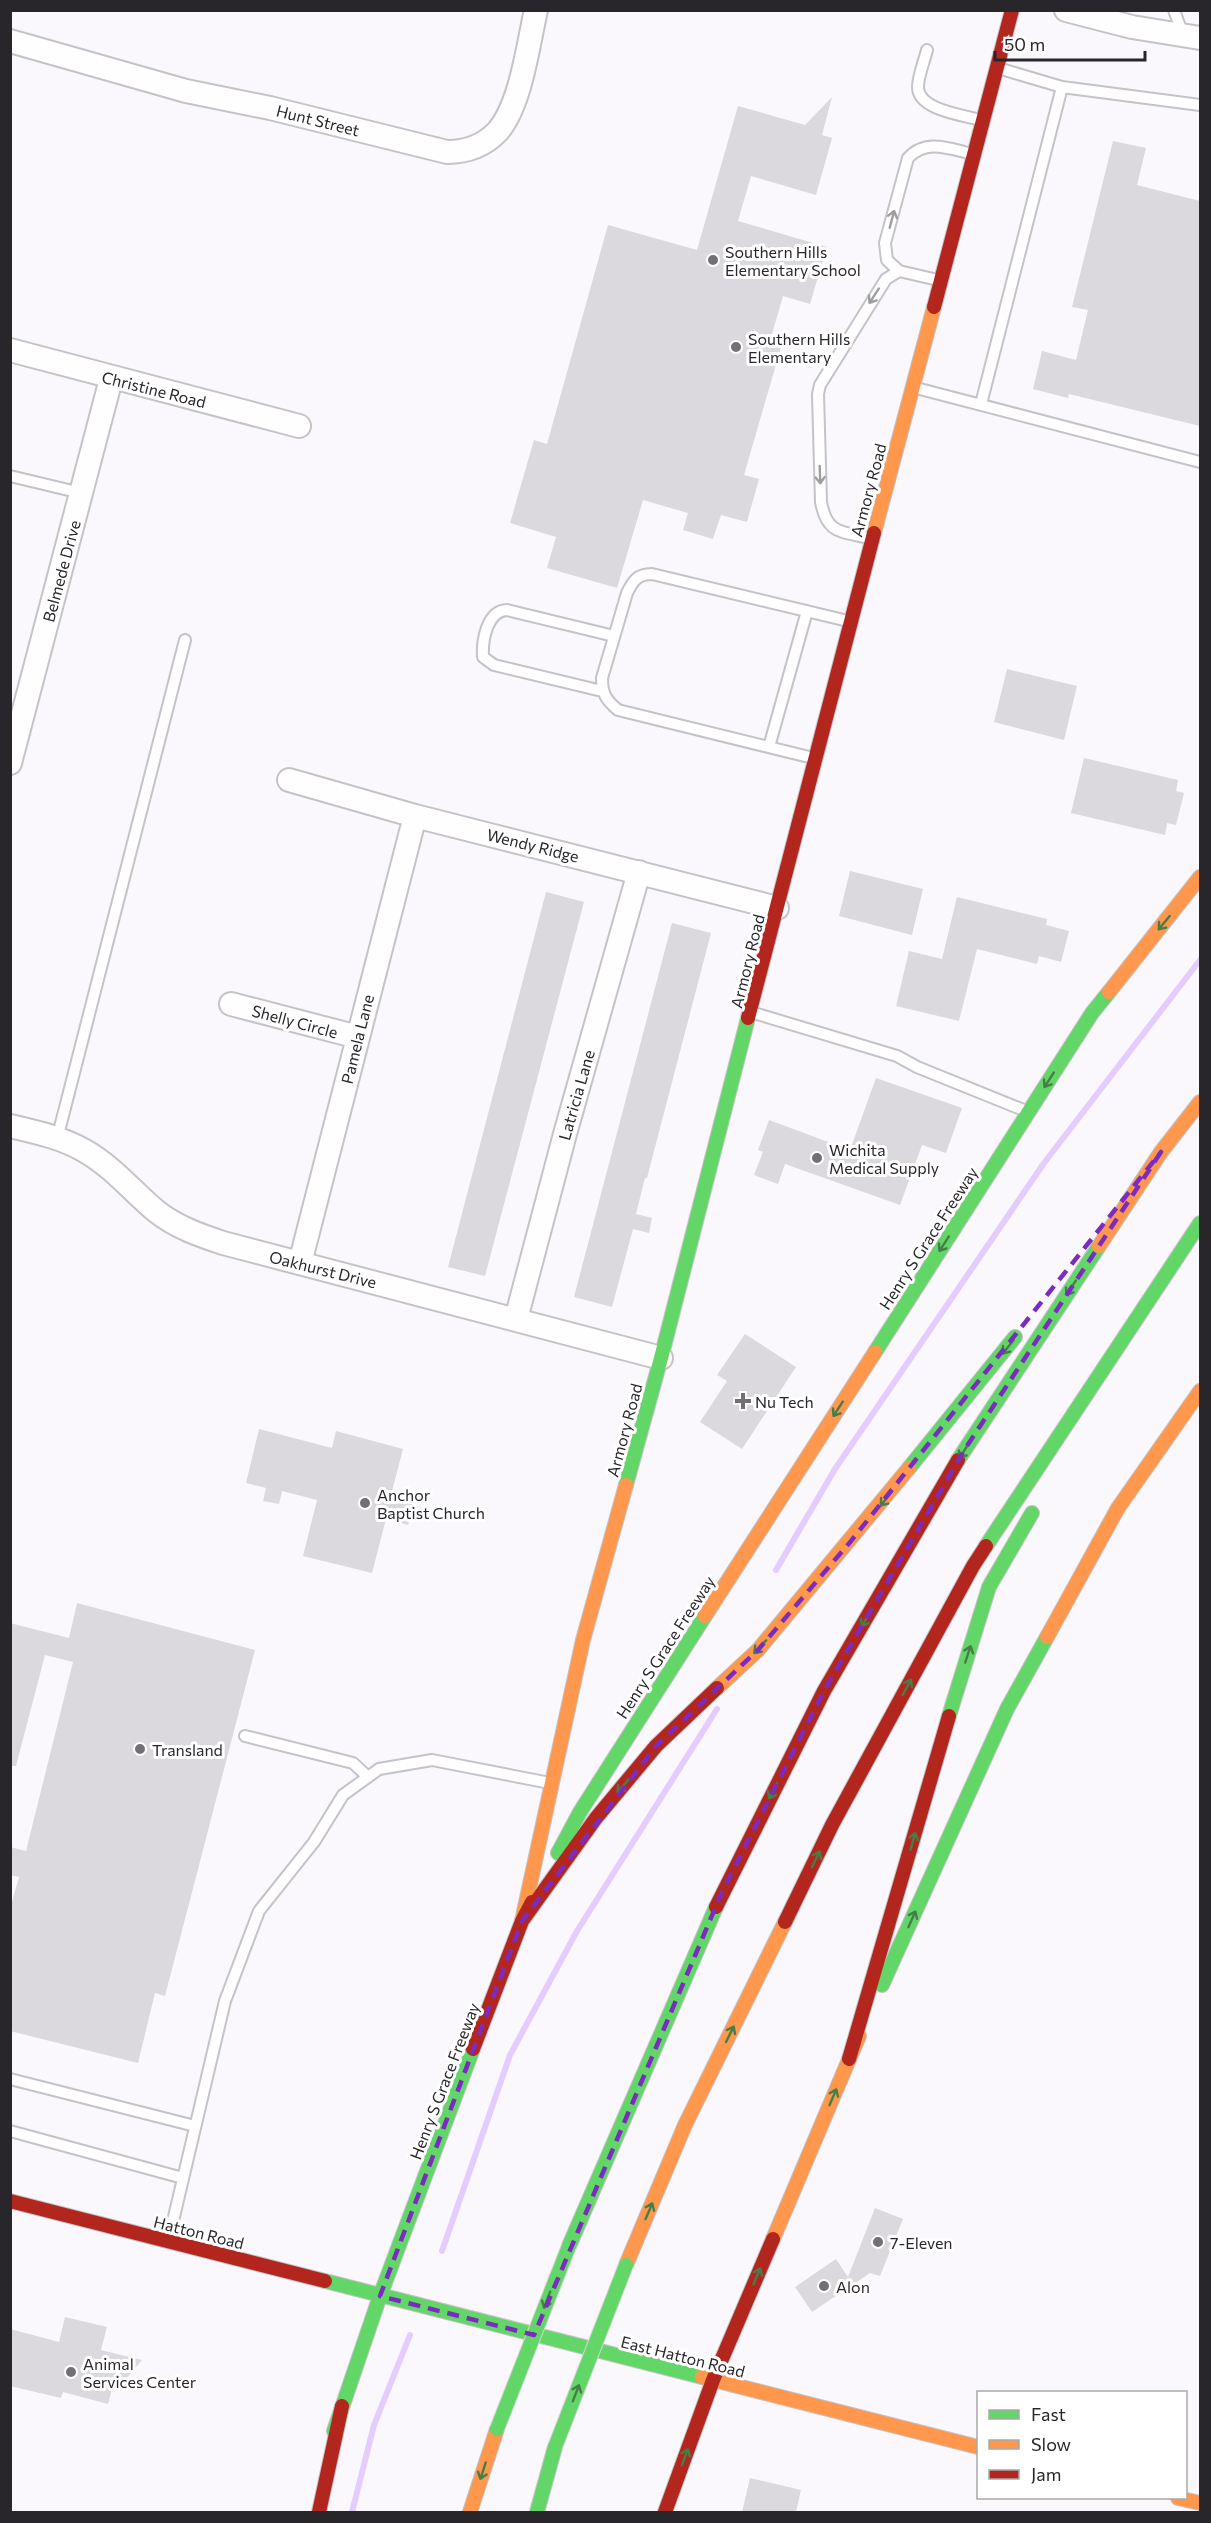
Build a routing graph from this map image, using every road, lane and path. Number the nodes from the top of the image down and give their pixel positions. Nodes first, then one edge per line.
1 (536, 10) edge
2 (1012, 10) edge
3 (1066, 10) edge
4 (1174, 10) edge
5 (1192, 36) edge
6 (10, 41) edge
7 (927, 50) dead end
8 (997, 68) junction
9 (1062, 87) junction
10 (1200, 105) edge
11 (984, 120) junction
12 (975, 155) junction
13 (899, 271) junction
14 (941, 281) junction
15 (10, 350) edge
16 (111, 379) junction
17 (913, 387) junction
18 (981, 404) junction
19 (299, 426) dead end
20 (1200, 462) edge
21 (10, 476) edge
22 (81, 493) junction
23 (873, 539) junction
24 (807, 611) junction
25 (851, 622) junction
26 (614, 636) junction
27 (185, 640) dead end
28 (602, 691) junction
29 (769, 747) junction
30 (815, 758) junction
31 (10, 763) edge
32 (289, 780) dead end
33 (415, 816) junction
34 (639, 872) junction
35 (1200, 878) edge
36 (777, 908) junction
37 (231, 1004) dead end
38 (750, 1012) junction
39 (358, 1037) junction
40 (1200, 1102) edge
41 (1029, 1112) junction
42 (10, 1126) edge
43 (57, 1139) junction
44 (1161, 1152) junction
45 (1200, 1223) edge
46 (300, 1263) junction
47 (1060, 1280) dead end
48 (516, 1319) junction
49 (1024, 1326) dead end
50 (661, 1358) junction
51 (1200, 1390) edge
52 (1087, 1420) dead end
53 (1040, 1500) dead end
54 (245, 1736) dead end
55 (368, 1777) junction
56 (553, 1784) junction
57 (522, 1921) junction
58 (849, 2058) junction
59 (10, 2079) edge
60 (195, 2126) junction
61 (10, 2131) edge
62 (183, 2178) junction
63 (10, 2201) edge
64 (168, 2241) junction
65 (380, 2296) junction
66 (713, 2380) junction
67 (342, 2406) junction
68 (977, 2447) edge
69 (307, 2512) edge
70 (319, 2512) edge
71 (470, 2512) edge
72 (537, 2512) edge
73 (665, 2512) edge

1 - 6 street, Hunt Street
2 - 8 main road, Armory Road
3 - 5 street
4 - 5 lane
7 - 11 lane
8 - 9 lane
8 - 11 main road, Armory Road
9 - 10 lane
9 - 18 lane
11 - 12 main road, Armory Road
13 -> 12 lane
12 - 14 main road, Armory Road
13 - 14 lane
13 -> 23 lane
14 - 17 main road, Armory Road
15 - 16 street, Christine Road
16 - 19 street, Christine Road
16 - 22 street, Belmede Drive
17 - 18 lane
17 - 23 main road, Armory Road
18 - 20 lane
21 - 22 lane
22 - 31 street, Belmede Drive
23 - 25 main road, Armory Road
24 - 25 lane
24 - 26 lane
24 - 29 lane
25 - 30 main road, Armory Road
26 - 28 lane
26 - 28 lane
27 - 43 lane
28 - 29 lane
29 - 30 lane
30 - 36 main road, Armory Road
32 - 33 street, Wendy Ridge
33 - 34 street, Wendy Ridge
33 - 39 street, Pamela Lane
34 - 36 street, Wendy Ridge
34 - 48 street, Latricia Lane
35 -> 41 main road, Henry S Grace Freeway
36 - 38 main road, Armory Road
37 - 39 street, Shelly Circle
38 - 41 lane
38 - 50 main road, Armory Road
39 - 46 street, Pamela Lane
40 - 44 main road
41 -> 57 main road, Henry S Grace Freeway
42 - 43 street, Oakhurst Drive
43 - 46 street, Oakhurst Drive
44 - 47 main road
44 -> 71 main road, bridge
45 - 52 main road
72 -> 45 main road, bridge
46 - 48 street, Oakhurst Drive
48 - 50 street, Oakhurst Drive
49 -> 57 main road
50 - 56 main road, Armory Road
58 -> 51 main road
58 -> 53 main road
54 - 55 lane
55 - 56 lane
55 - 60 lane
56 - 57 main road, Armory Road
57 - 65 main road, Henry S Grace Freeway
66 -> 58 main road
59 - 60 lane
60 - 62 lane
61 - 62 lane
62 - 64 lane
63 - 64 main road, Hatton Road
64 - 65 main road, Hatton Road
65 - 66 main road, East Hatton Road
65 - 67 main road, Henry S Grace Freeway
66 - 68 main road, East Hatton Road
73 -> 66 main road
67 - 69 main road, Henry S Grace Freeway
67 - 70 main road

